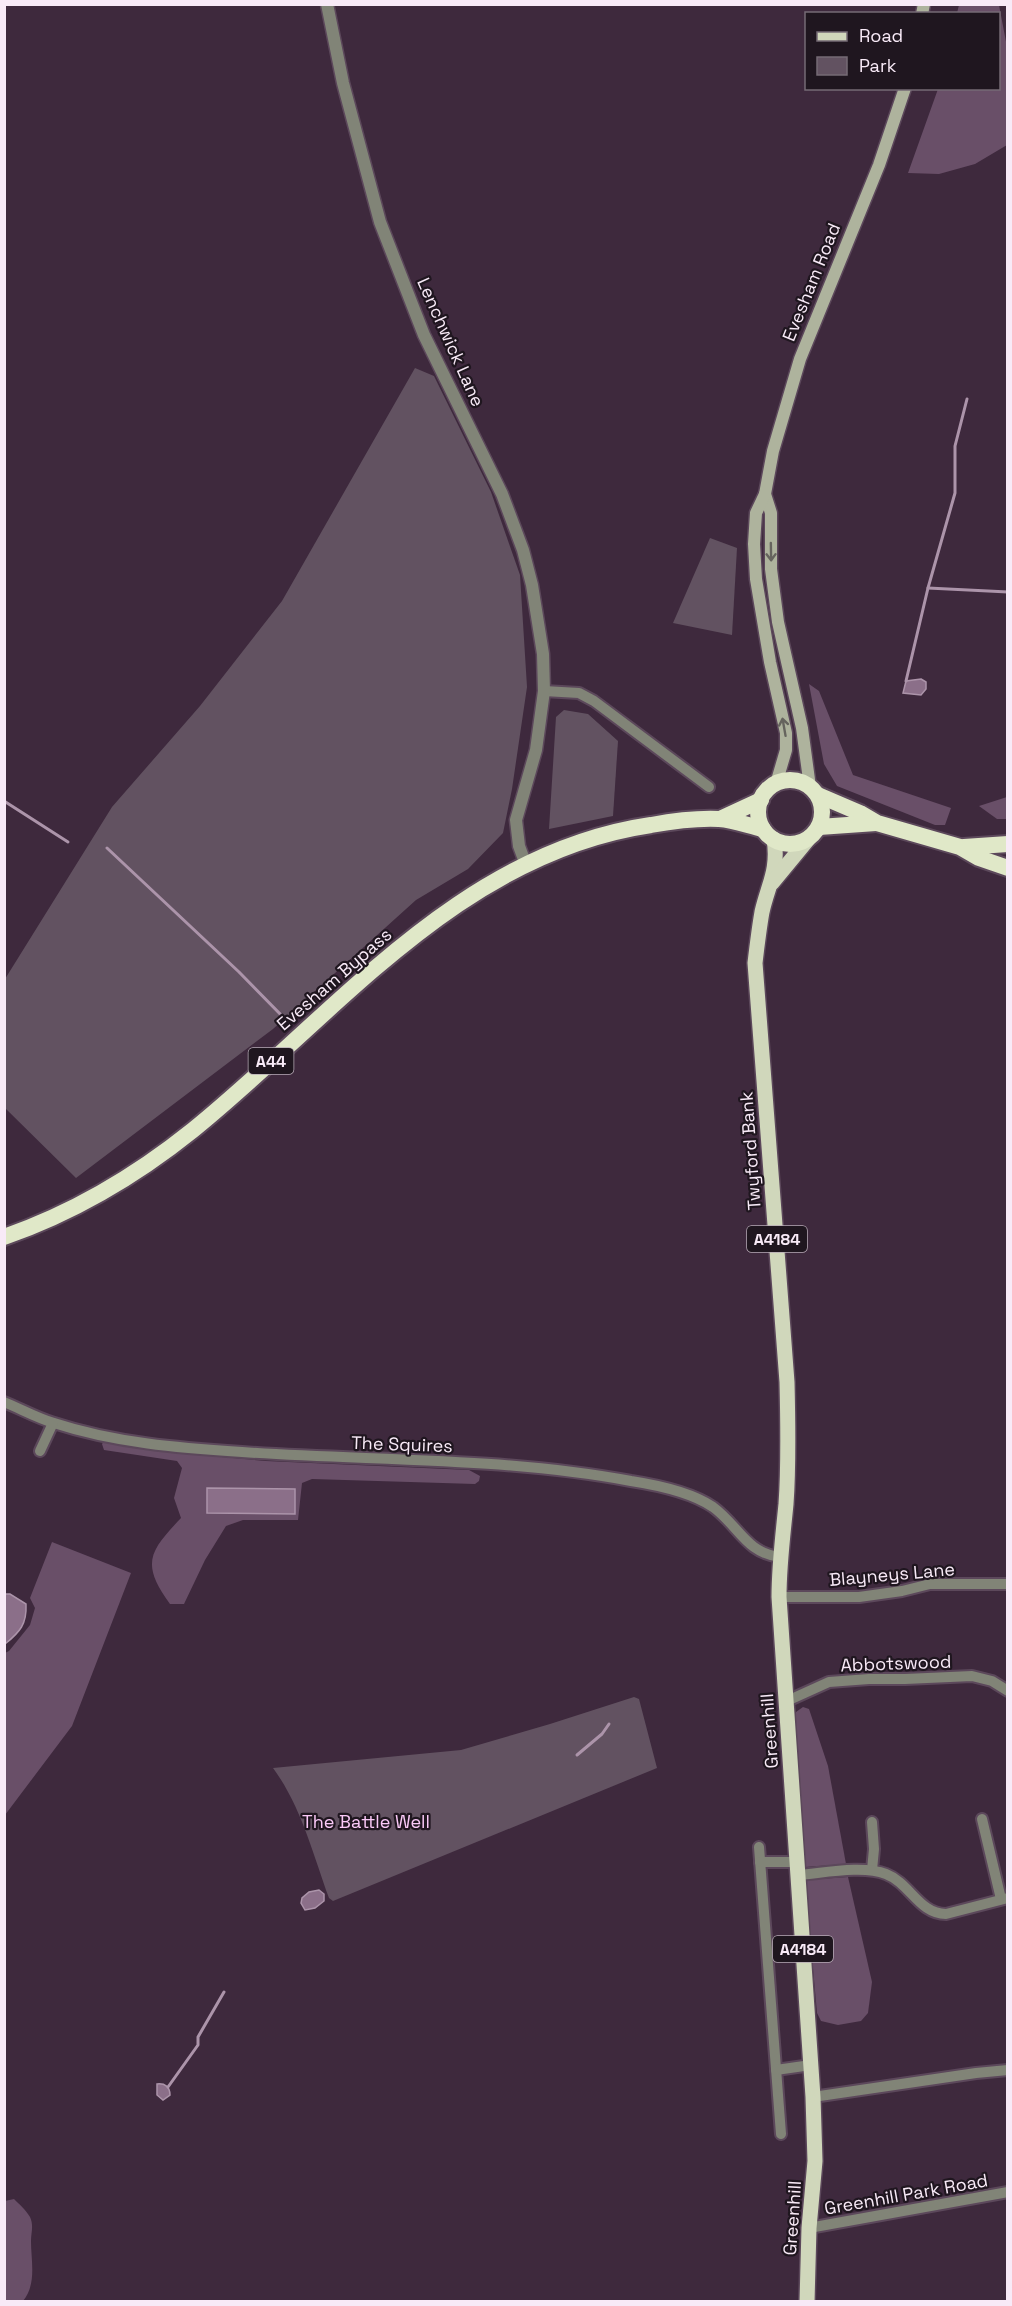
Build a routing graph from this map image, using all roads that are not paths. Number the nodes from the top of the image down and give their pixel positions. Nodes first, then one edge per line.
1 (327, 4) edge
2 (904, 90) edge
3 (765, 494) junction
4 (544, 691) junction
5 (776, 784) junction
6 (709, 788) dead end
7 (814, 791) junction
8 (761, 800) junction
9 (720, 819) junction
10 (877, 823) junction
11 (815, 832) junction
12 (769, 834) junction
13 (1008, 844) edge
14 (960, 847) junction
15 (526, 865) junction
16 (1008, 868) edge
17 (772, 883) junction
18 (4, 1237) edge
19 (4, 1402) edge
20 (53, 1423) junction
21 (40, 1451) dead end
22 (780, 1557) junction
23 (1008, 1584) edge
24 (779, 1597) junction
25 (1008, 1691) edge
26 (787, 1701) junction
27 (983, 1818) dead end
28 (872, 1822) dead end
29 (759, 1847) dead end
30 (760, 1862) junction
31 (798, 1868) junction
32 (872, 1870) junction
33 (1004, 1898) edge
34 (811, 2065) junction
35 (776, 2070) junction
36 (1008, 2070) edge
37 (813, 2097) junction
38 (781, 2134) dead end
39 (1008, 2193) edge
40 (809, 2228) junction
41 (807, 2301) edge

1 - 4 street, Lenchwick Lane
2 - 3 main road, Evesham Road
5 -> 3 main road, Evesham Road
3 -> 7 main road, Evesham Road
4 - 6 street
4 - 15 street, Lenchwick Lane
5 - 7 highway
5 - 8 highway
7 - 10 highway
7 - 11 highway
8 - 9 highway, Evesham Bypass / A44
8 - 12 highway
9 - 12 highway, Evesham Bypass / A44
9 - 15 highway, Evesham Bypass / A44
10 - 11 highway
10 - 14 highway
11 - 12 highway
11 - 17 main road, Twyford Bank / A4184
12 - 17 main road, Twyford Bank / A4184
13 - 14 highway
14 - 16 highway
15 - 18 highway, Evesham Bypass / A44
17 - 22 main road, Twyford Bank / A4184
19 - 20 street, The Squires
20 - 21 street
20 - 22 street, The Squires
22 - 24 main road, Twyford Bank / A4184
23 - 24 street, Blayneys Lane
24 - 26 main road, Greenhill / A4184
25 - 26 street, Abbotswood
26 - 31 main road, Greenhill / A4184
27 - 33 street
28 - 32 street
29 - 30 street
30 - 31 street
30 - 35 street
31 - 32 street
31 - 34 main road, Greenhill / A4184
32 - 33 street
34 - 35 street
34 - 37 main road, Greenhill / A4184
35 - 38 street
36 - 37 street
37 - 40 main road, Greenhill / A4184
39 - 40 street, Greenhill Park Road
40 - 41 main road, Greenhill / A4184

